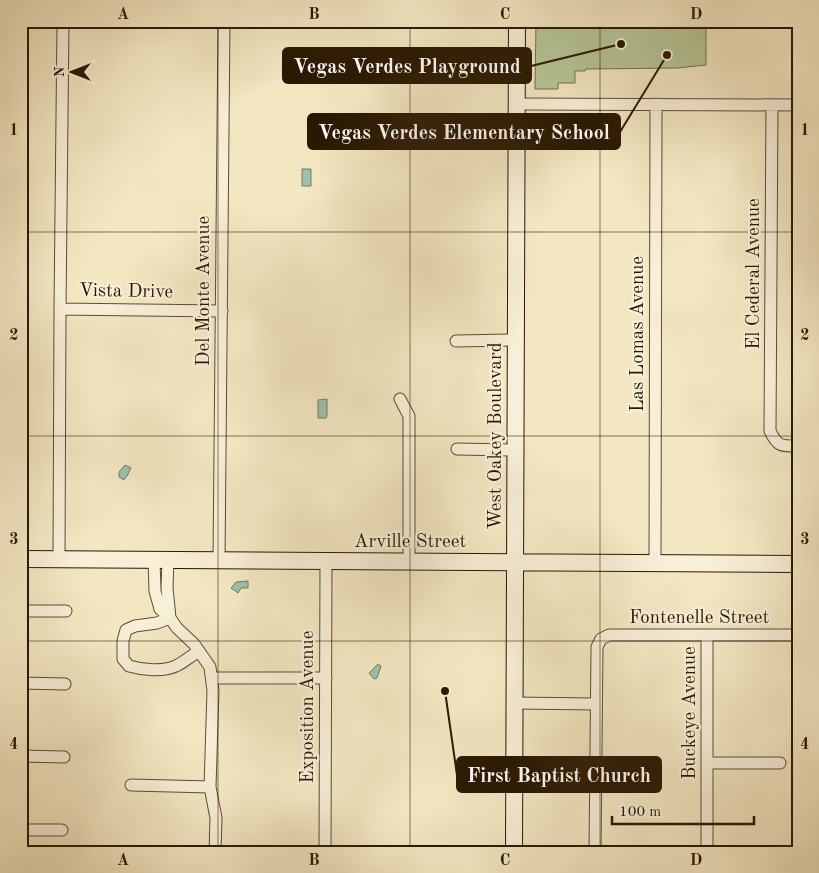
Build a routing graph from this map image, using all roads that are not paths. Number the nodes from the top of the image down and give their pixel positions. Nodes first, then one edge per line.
1 (63, 21) edge
2 (224, 21) edge
3 (518, 21) edge
4 (517, 104) junction
5 (656, 104) junction
6 (772, 105) junction
7 (798, 105) edge
8 (517, 142) junction
9 (421, 143) dead end
10 (60, 309) junction
11 (222, 311) junction
12 (516, 340) junction
13 (456, 341) dead end
14 (400, 399) dead end
15 (798, 446) edge
16 (457, 449) dead end
17 (516, 450) junction
18 (21, 560) edge
19 (59, 560) junction
20 (161, 560) junction
21 (220, 561) junction
22 (326, 562) junction
23 (409, 562) junction
24 (515, 563) junction
25 (655, 563) junction
26 (798, 564) edge
27 (21, 611) edge
28 (66, 611) dead end
29 (170, 618) junction
30 (707, 635) junction
31 (798, 635) edge
32 (199, 651) junction
33 (212, 678) junction
34 (326, 678) junction
35 (21, 684) edge
36 (64, 684) dead end
37 (515, 703) junction
38 (596, 704) junction
39 (21, 756) edge
40 (64, 757) dead end
41 (707, 763) junction
42 (780, 763) dead end
43 (131, 786) dead end
44 (210, 787) junction
45 (21, 830) edge
46 (62, 830) dead end
47 (215, 852) edge
48 (325, 852) edge
49 (514, 852) edge
50 (595, 852) edge
51 (707, 852) edge

1 - 10 street
2 - 11 street, Del Monte Avenue
3 - 4 main road, West Oakey Boulevard
4 - 5 street
4 - 8 main road, West Oakey Boulevard
5 - 6 street
5 - 25 street, Las Lomas Avenue
6 - 7 street
6 - 15 street, El Cederal Avenue
8 - 9 street
8 - 12 main road, West Oakey Boulevard
10 - 11 street, Vista Drive
10 - 19 street
11 - 21 street, Del Monte Avenue
12 - 13 street
12 - 17 main road, West Oakey Boulevard
14 - 23 street
16 - 17 street
17 - 24 main road, West Oakey Boulevard
18 - 19 main road, Arville Street
19 - 20 main road, Arville Street
20 - 21 main road, Arville Street
20 - 29 street
21 - 22 main road, Arville Street
22 - 23 main road, Arville Street
22 - 34 street, Exposition Avenue
23 - 24 main road, Arville Street
24 - 25 main road, Arville Street
24 - 37 main road, West Oakey Boulevard
25 - 26 main road, Arville Street
27 - 28 street
29 - 32 street
29 - 32 street
30 - 31 street, Fontenelle Street
30 - 38 street, Fontenelle Street
30 - 41 street, Buckeye Avenue
32 - 33 street
33 - 34 street
33 - 44 street
34 - 48 street, Exposition Avenue
35 - 36 street
37 - 38 street
37 - 49 main road, West Oakey Boulevard
38 - 50 street
39 - 40 street
41 - 42 street
41 - 51 street, Buckeye Avenue
43 - 44 street
44 - 47 street
45 - 46 street

